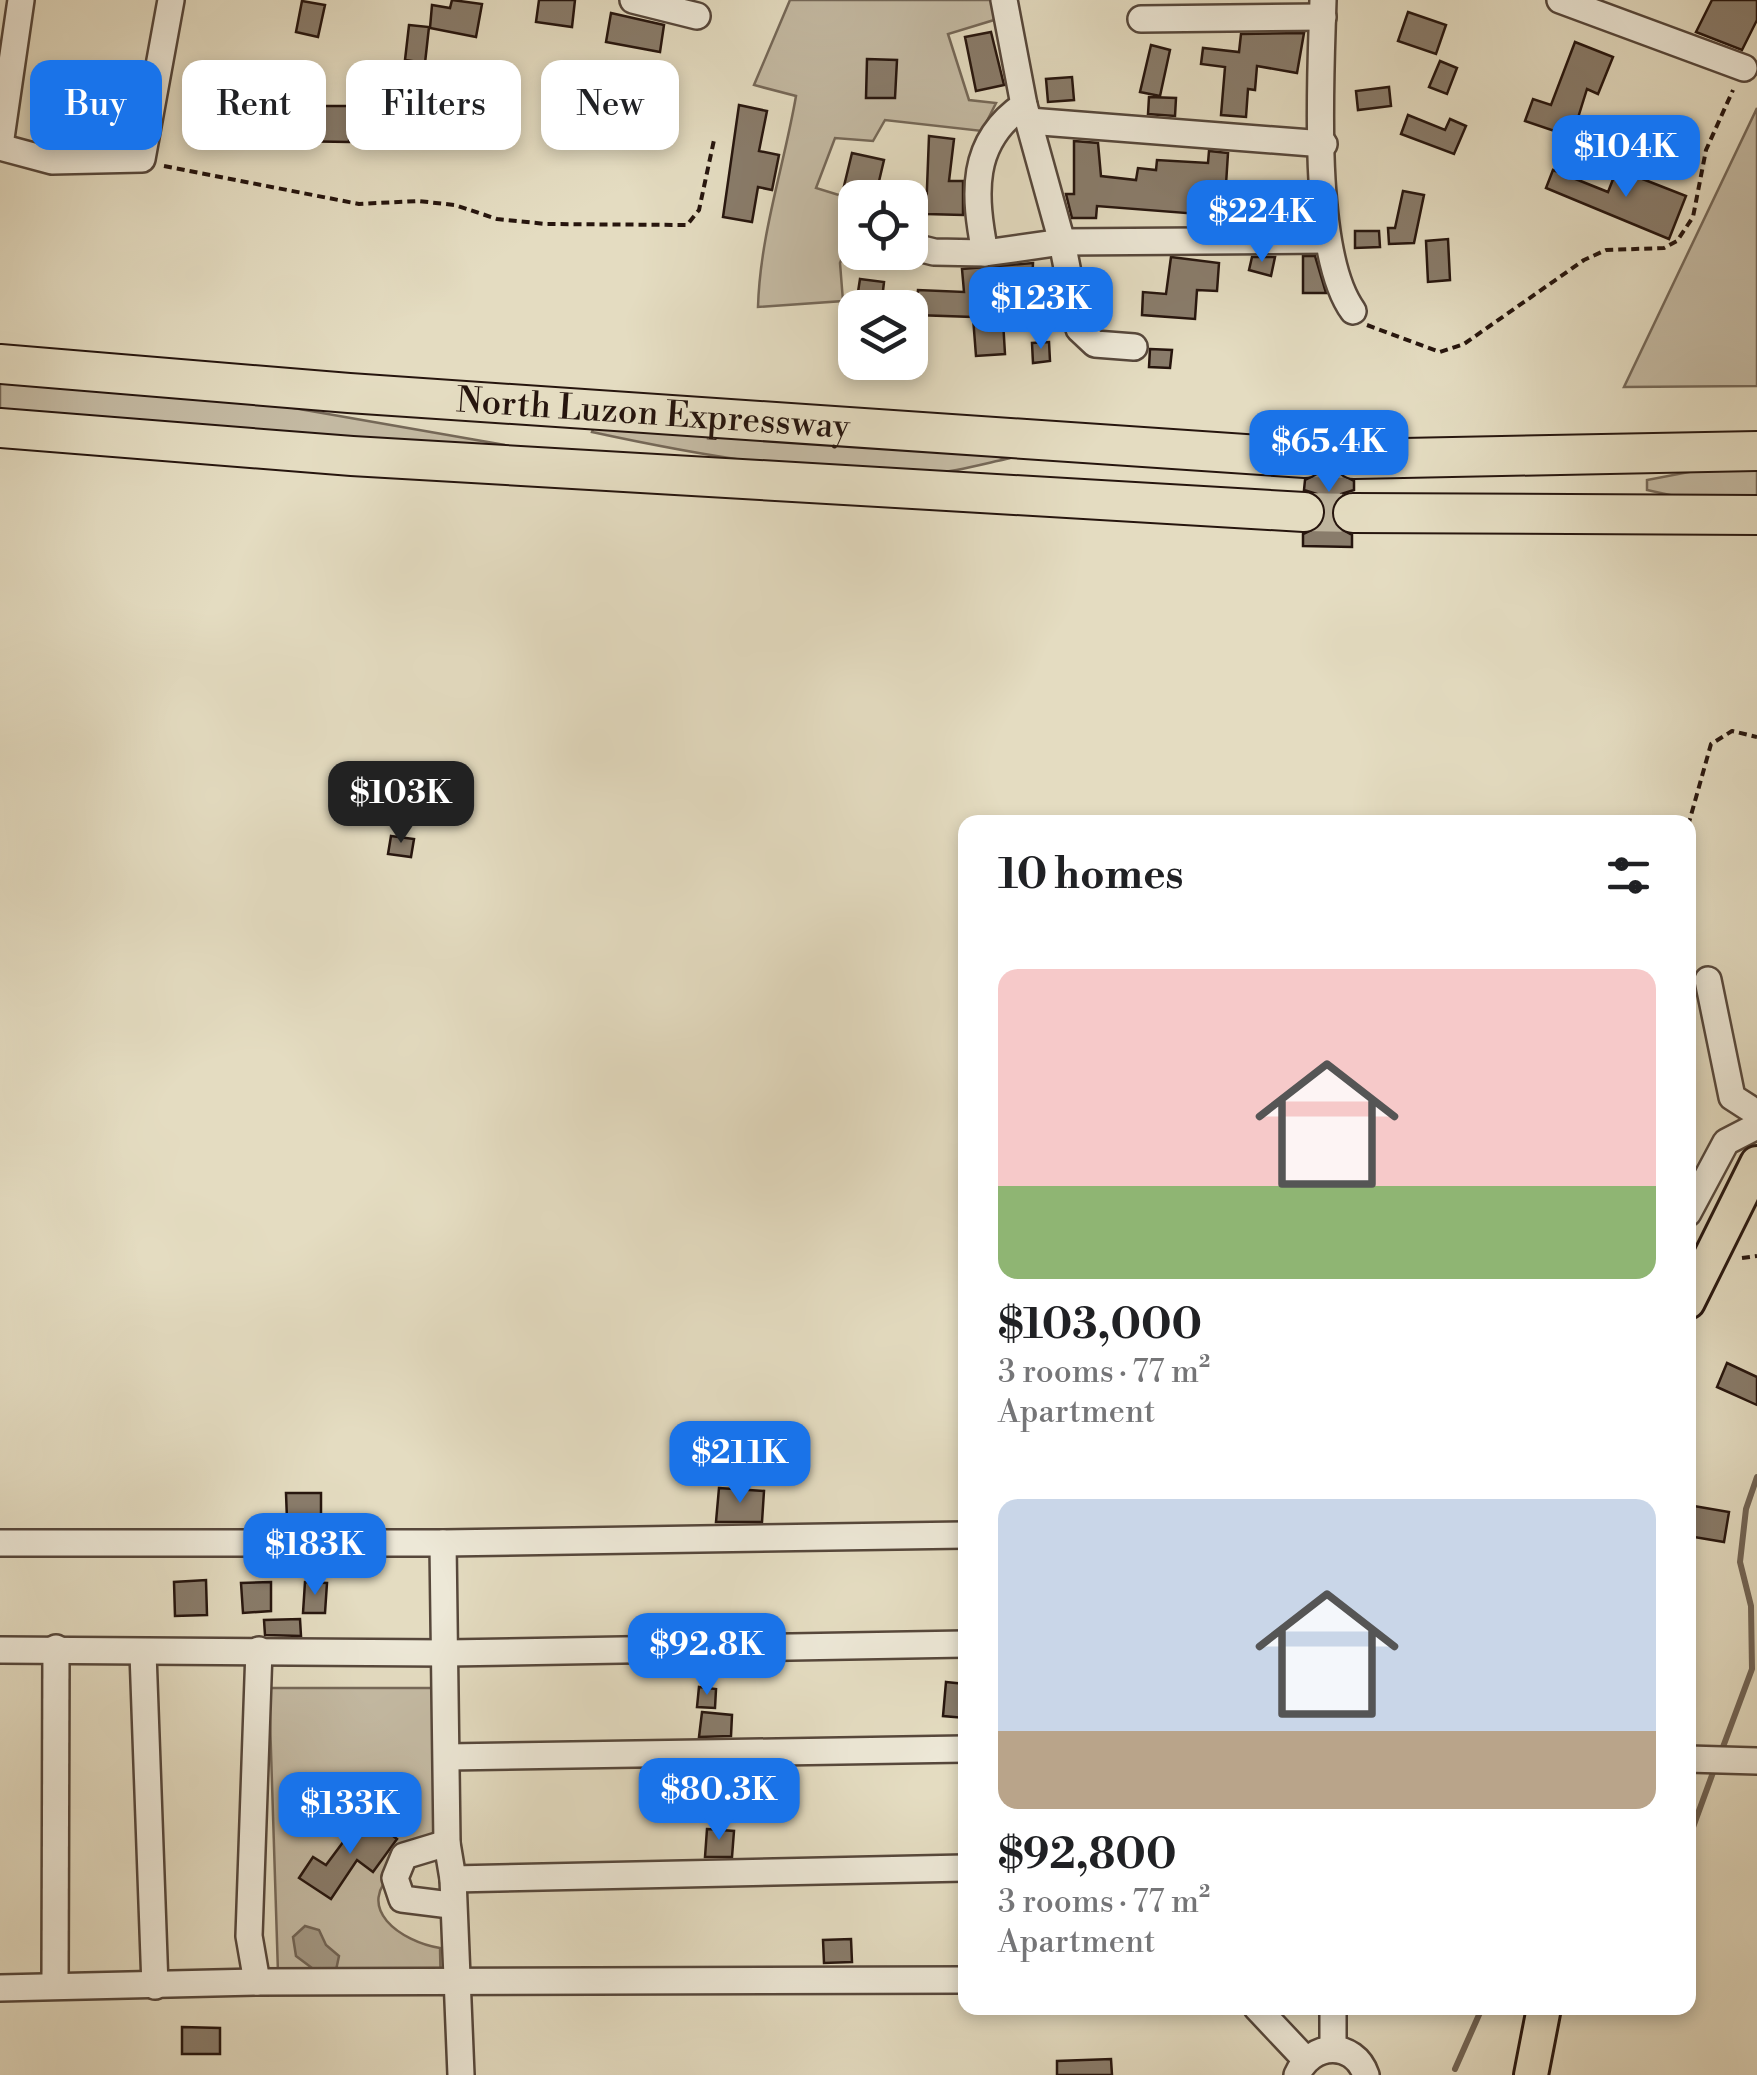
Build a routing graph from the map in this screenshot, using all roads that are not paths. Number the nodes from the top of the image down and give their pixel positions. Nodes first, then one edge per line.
1 (20, 0) edge
2 (171, 0) edge
3 (632, 0) edge
4 (1004, 0) edge
5 (1560, 0) edge
6 (1323, 8) edge
7 (696, 16) dead end
8 (1141, 19) dead end
9 (1744, 68) road end
10 (1027, 113) junction
11 (1324, 144) junction
12 (0, 146) edge
13 (1326, 240) junction
14 (1062, 242) junction
15 (928, 250) edge
16 (985, 253) junction
17 (1353, 311) road end
18 (1134, 347) dead end
19 (0, 364) edge
20 (0, 428) edge
21 (1757, 451) edge
22 (1306, 458) tunnel mouth
23 (1354, 459) tunnel mouth
24 (1304, 512) tunnel mouth
25 (1353, 513) tunnel mouth
26 (1757, 515) edge
27 (1708, 980) dead end
28 (1750, 1115) edge
29 (1757, 1163) edge
30 (1696, 1198) edge
31 (1696, 1286) edge
32 (958, 1536) edge
33 (0, 1543) edge
34 (442, 1543) junction
35 (958, 1644) edge
36 (56, 1648) junction
37 (0, 1650) edge
38 (259, 1650) junction
39 (143, 1653) junction
40 (446, 1653) junction
41 (958, 1749) edge
42 (447, 1757) junction
43 (1696, 1760) edge
44 (1757, 1760) edge
45 (446, 1843) junction
46 (958, 1868) edge
47 (452, 1879) junction
48 (450, 1905) junction
49 (958, 1980) edge
50 (258, 1982) junction
51 (55, 1984) junction
52 (457, 1984) junction
53 (155, 1986) junction
54 (0, 1988) edge
55 (1262, 2015) edge
56 (1333, 2015) edge
57 (1543, 2015) edge
58 (1333, 2049) junction
59 (1301, 2067) edge
60 (461, 2075) edge
61 (1366, 2075) edge
62 (1531, 2075) edge

1 - 12 street
2 - 12 street
3 - 7 street
4 - 10 street
5 - 9 street
6 - 8 street
6 - 11 street
10 - 11 street
10 - 14 street
10 - 16 street
11 - 13 street
13 - 14 street
13 - 17 street
14 - 16 street
14 - 18 street
15 - 16 street
19 - 22 highway, North Luzon Expressway
20 - 24 highway, North Luzon Expressway
21 - 23 highway
25 - 26 highway
27 - 28 street
28 - 30 street
29 - 31 main road
32 - 34 street
33 - 34 street
34 - 40 street
35 - 40 street
36 - 37 street
36 - 39 street
36 - 51 street
38 - 39 street
38 - 40 street
38 - 50 street
39 - 53 street
40 - 42 street
41 - 42 street
42 - 45 street
43 - 44 street
45 - 47 street
45 - 48 street
46 - 47 street
47 - 48 street
48 - 52 street
49 - 52 street
50 - 52 street
50 - 53 street
51 - 53 street
51 - 54 street
52 - 60 street
55 - 59 street
56 - 58 street
57 - 62 main road
58 - 59 street
58 - 61 street

